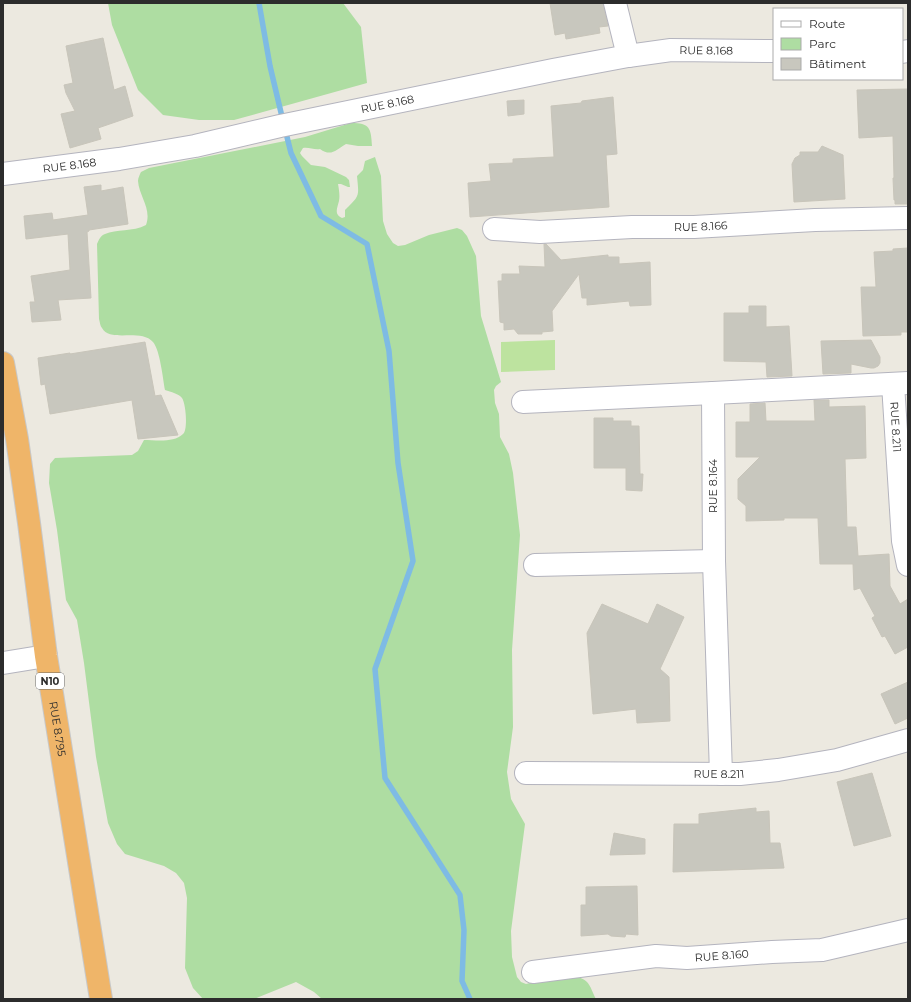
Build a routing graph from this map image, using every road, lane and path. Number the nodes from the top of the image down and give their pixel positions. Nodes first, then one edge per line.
1 (615, 3) edge
2 (773, 51) edge
3 (628, 56) junction
4 (3, 174) edge
5 (908, 218) edge
6 (494, 229) dead end
7 (3, 363) edge
8 (900, 384) edge
9 (713, 393) junction
10 (523, 402) dead end
11 (10, 440) edge
12 (714, 561) junction
13 (535, 564) dead end
14 (908, 565) edge
15 (46, 656) junction
16 (3, 663) edge
17 (908, 740) edge
18 (526, 773) dead end
19 (721, 774) junction
20 (908, 930) edge
21 (533, 972) dead end
22 (101, 999) edge

1 - 3 street
2 - 3 street, RUE 8.168
3 - 4 street, RUE 8.168
5 - 6 street, RUE 8.166
7 - 11 highway, RUE 8.795 / N10
8 - 9 street
8 - 14 street, RUE 8.211
9 - 10 street
9 - 12 street, RUE 8.164
11 - 15 highway, RUE 8.795 / N10
12 - 13 street
12 - 19 street, RUE 8.164
15 - 16 street
15 - 22 highway, RUE 8.795 / N10
17 - 19 street, RUE 8.211
18 - 19 street, RUE 8.211
20 - 21 street, RUE 8.160

